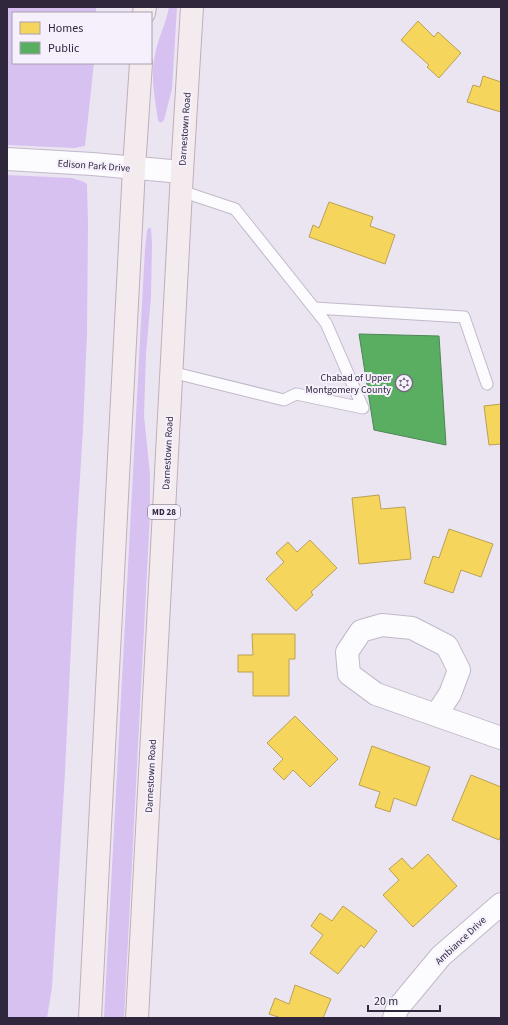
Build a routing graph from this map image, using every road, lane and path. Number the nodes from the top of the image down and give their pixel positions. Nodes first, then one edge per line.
1 (192, 7) edge
2 (141, 64) edge
3 (7, 160) edge
4 (134, 168) junction
5 (181, 182) junction
6 (314, 308) junction
7 (171, 372) junction
8 (487, 384) dead end
9 (436, 715) junction
10 (501, 738) edge
11 (501, 904) edge
12 (90, 1018) edge
13 (137, 1018) edge
14 (394, 1018) edge

1 - 5 main road, Darnestown Road / MD 28
2 - 4 main road
3 - 4 street, Edison Park Drive
4 - 5 street, Edison Park Drive
4 - 12 main road
5 - 6 lane
5 - 7 main road, Darnestown Road / MD 28
6 - 7 lane
6 - 8 lane
7 - 13 main road, Darnestown Road / MD 28
9 - 9 street
9 - 10 street
11 - 14 street, Ambiance Drive

